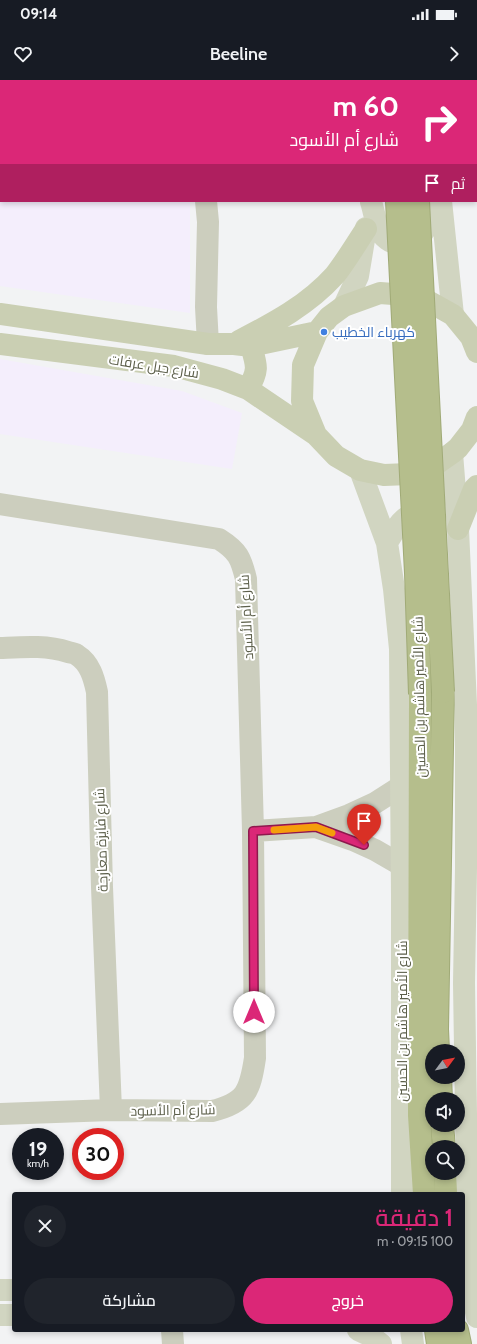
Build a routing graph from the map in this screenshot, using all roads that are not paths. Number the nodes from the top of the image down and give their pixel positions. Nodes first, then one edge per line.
1 (206, 202) edge
2 (372, 202) edge
3 (397, 202) edge
4 (418, 202) edge
5 (439, 202) edge
6 (440, 202) edge
7 (366, 229) junction
8 (344, 306) junction
9 (0, 314) edge
10 (453, 315) junction
11 (317, 332) junction
12 (0, 344) edge
13 (208, 344) junction
14 (243, 345) junction
15 (477, 352) edge
16 (248, 389) junction
17 (477, 417) edge
18 (316, 435) junction
19 (462, 449) edge
20 (360, 470) junction
21 (477, 486) edge
22 (0, 504) edge
23 (458, 529) junction
24 (386, 543) junction
25 (459, 565) junction
26 (0, 648) edge
27 (472, 717) edge
28 (400, 787) junction
29 (316, 827) junction
30 (253, 831) junction
31 (401, 865) junction
32 (438, 1044) edge
33 (111, 1110) junction
34 (0, 1114) edge
35 (445, 1180) edge
36 (402, 1192) edge
37 (424, 1192) edge
38 (446, 1192) edge
39 (0, 1290) edge
40 (12, 1290) edge
41 (476, 1304) edge
42 (0, 1314) edge
43 (12, 1315) edge
44 (172, 1332) edge
45 (362, 1332) edge
46 (411, 1332) edge
47 (436, 1332) edge
48 (457, 1332) edge
49 (173, 1344) edge
50 (381, 1344) edge
51 (413, 1344) edge
52 (438, 1344) edge
53 (460, 1344) edge

1 - 13 street
2 - 5 main road
2 - 7 main road
3 - 37 highway, شارع الأمير هاشم بن الحسين, bridge
4 - 32 highway, شارع الأمير هاشم بن الحسين, bridge
6 - 10 main road
7 - 8 main road
7 - 14 main road
8 - 10 main road
8 - 11 main road
9 - 13 main road, شارع جبل عرفات
10 - 15 main road
11 - 14 main road, شارع جبل عرفات
11 - 18 main road
12 - 16 main road, شارع جبل عرفات
13 - 14 main road, شارع جبل عرفات
14 - 16 main road
16 - 18 main road, شارع جبل عرفات
17 - 19 main road
18 - 20 main road
19 - 20 main road
19 - 23 main road
20 - 24 main road, شارع الأمير هاشم بن الحسين
21 - 23 main road
22 - 30 street, شارع أم الأسود
23 - 25 main road
24 - 25 main road
24 - 28 main road, شارع الأمير هاشم بن الحسين
25 - 27 main road
26 - 33 street, شارع فايزة معارجة
27 - 41 main road
28 - 29 street
28 - 31 main road, شارع الأمير هاشم بن الحسين
29 - 30 street
29 - 31 street
30 - 33 street, شارع أم الأسود
31 - 36 main road, شارع الأمير هاشم بن الحسين
33 - 34 street, شارع أم الأسود
35 - 38 highway
39 - 40 main road
42 - 43 main road
44 - 49 street
45 - 50 main road
46 - 51 main road
47 - 52 highway
48 - 53 highway

